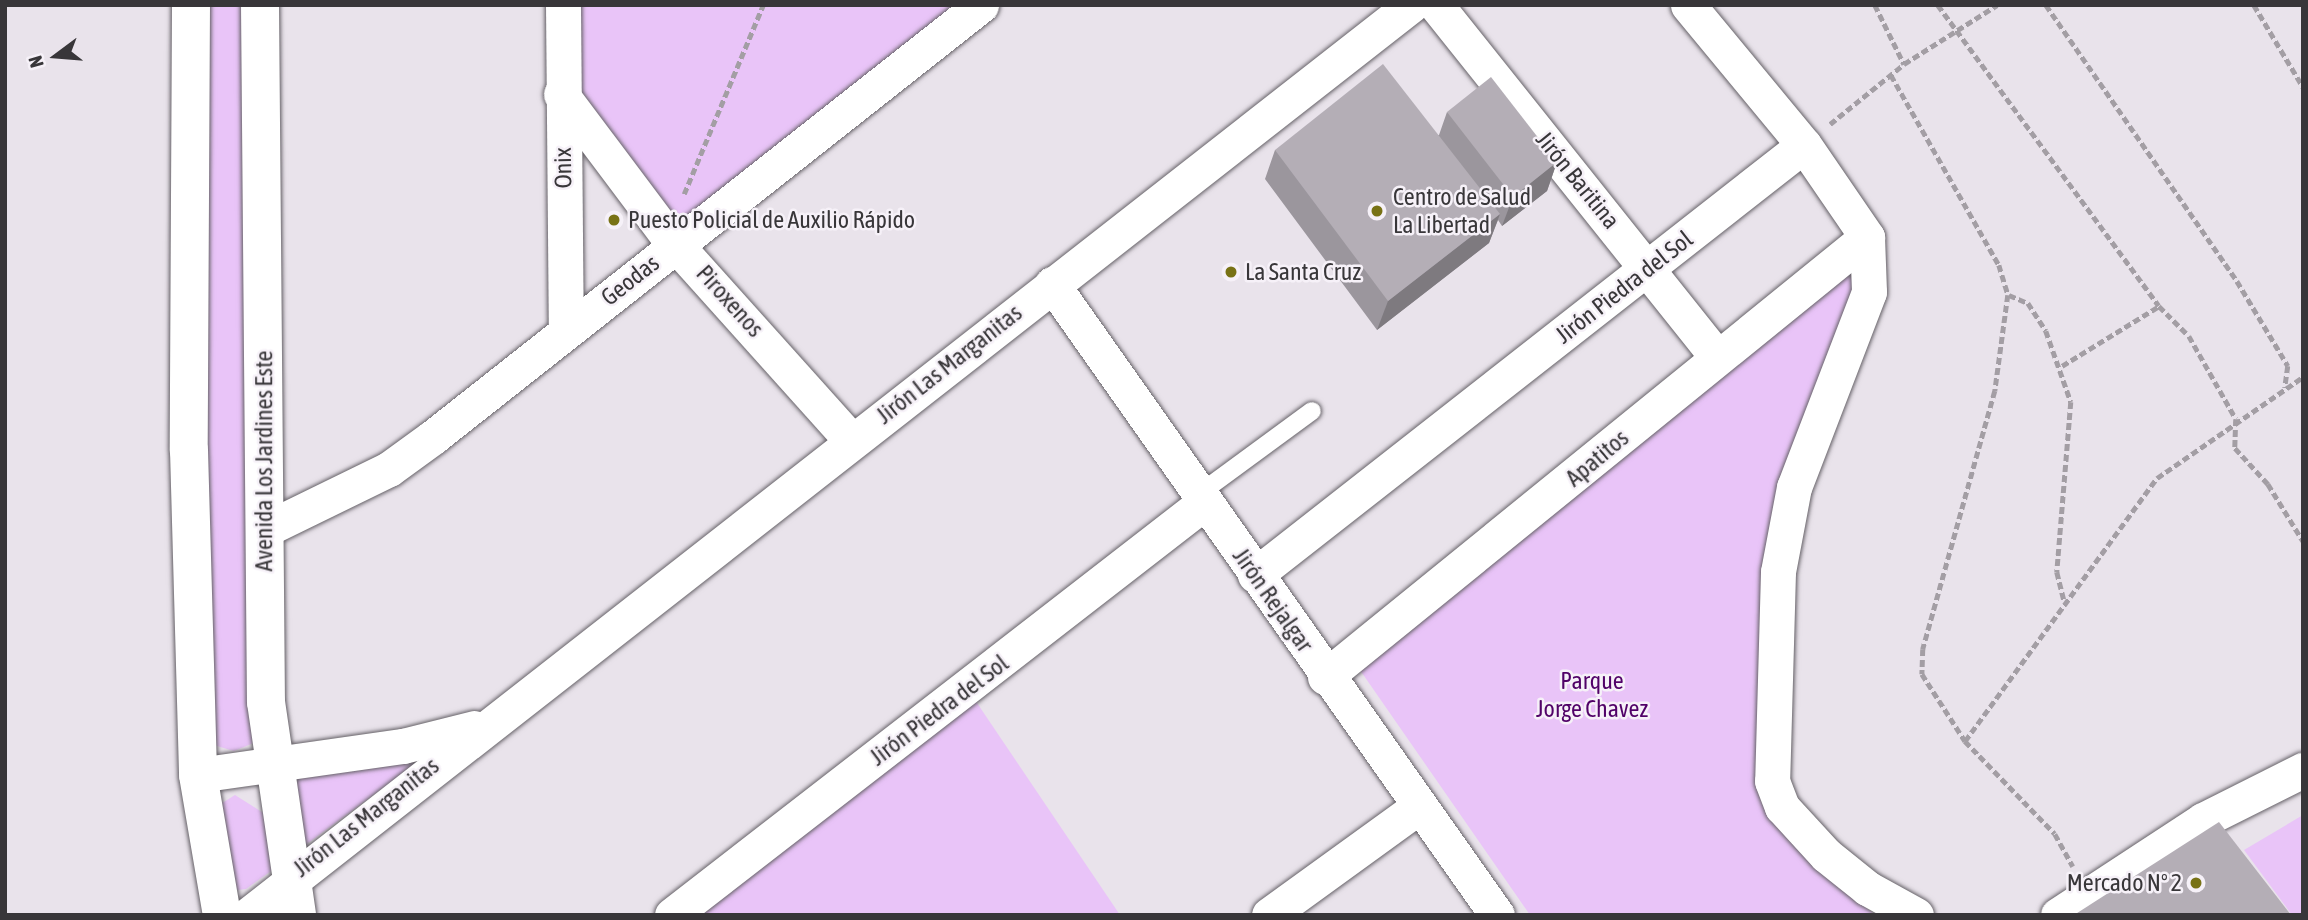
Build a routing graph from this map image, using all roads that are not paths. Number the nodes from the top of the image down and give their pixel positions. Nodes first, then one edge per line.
1 (191, 5) edge
2 (260, 5) edge
3 (563, 5) edge
4 (981, 5) edge
5 (1410, 5) edge
6 (1436, 5) edge
7 (1688, 5) edge
8 (561, 94) junction
9 (1804, 145) junction
10 (1867, 237) junction
11 (675, 244) junction
12 (1649, 267) junction
13 (1052, 284) junction
14 (566, 330) junction
15 (1717, 357) junction
16 (1312, 411) dead end
17 (851, 440) junction
18 (1202, 498) junction
19 (264, 530) junction
20 (1255, 575) junction
21 (1325, 677) junction
22 (488, 724) junction
23 (274, 767) junction
24 (2303, 770) edge
25 (198, 775) junction
26 (1417, 808) junction
27 (288, 877) junction
28 (222, 915) edge
29 (248, 915) edge
30 (297, 915) edge
31 (672, 915) edge
32 (1269, 915) edge
33 (1497, 915) edge
34 (1916, 915) edge
35 (2058, 915) edge

1 - 25 street
2 - 19 street, Avenida Los Jardines Este
3 - 8 street, Onix
4 - 11 street, Geodas
5 - 13 street, Jirón Las Marganitas
6 - 12 street, Jirón Baritina
7 - 9 street
8 - 11 street, Piroxenos
8 - 14 street, Onix
9 - 10 street
9 - 12 street, Jirón Piedra del Sol
10 - 15 street, Apatitos
10 - 34 street
11 - 14 street, Geodas
11 - 17 street, Piroxenos
12 - 15 street, Jirón Baritina
12 - 20 street, Jirón Piedra del Sol
13 - 17 street, Jirón Las Marganitas
13 - 18 street, Jirón Rejalgar
14 - 19 street, Geodas
15 - 21 street, Apatitos
16 - 18 lane
17 - 22 street, Jirón Las Marganitas
18 - 20 street, Jirón Rejalgar
18 - 31 street, Jirón Piedra del Sol
19 - 23 street, Avenida Los Jardines Este
20 - 21 street, Jirón Rejalgar
21 - 26 street, Jirón Rejalgar
22 - 23 street, Jirón Las Marganitas
22 - 27 street, Jirón Las Marganitas
23 - 25 street, Jirón Las Marganitas
23 - 27 street, Avenida Los Jardines Este
24 - 35 street
25 - 28 street
26 - 32 street
26 - 33 street, Jirón Rejalgar
27 - 29 street, Jirón Las Marganitas
27 - 30 street, Avenida Los Jardines Este

